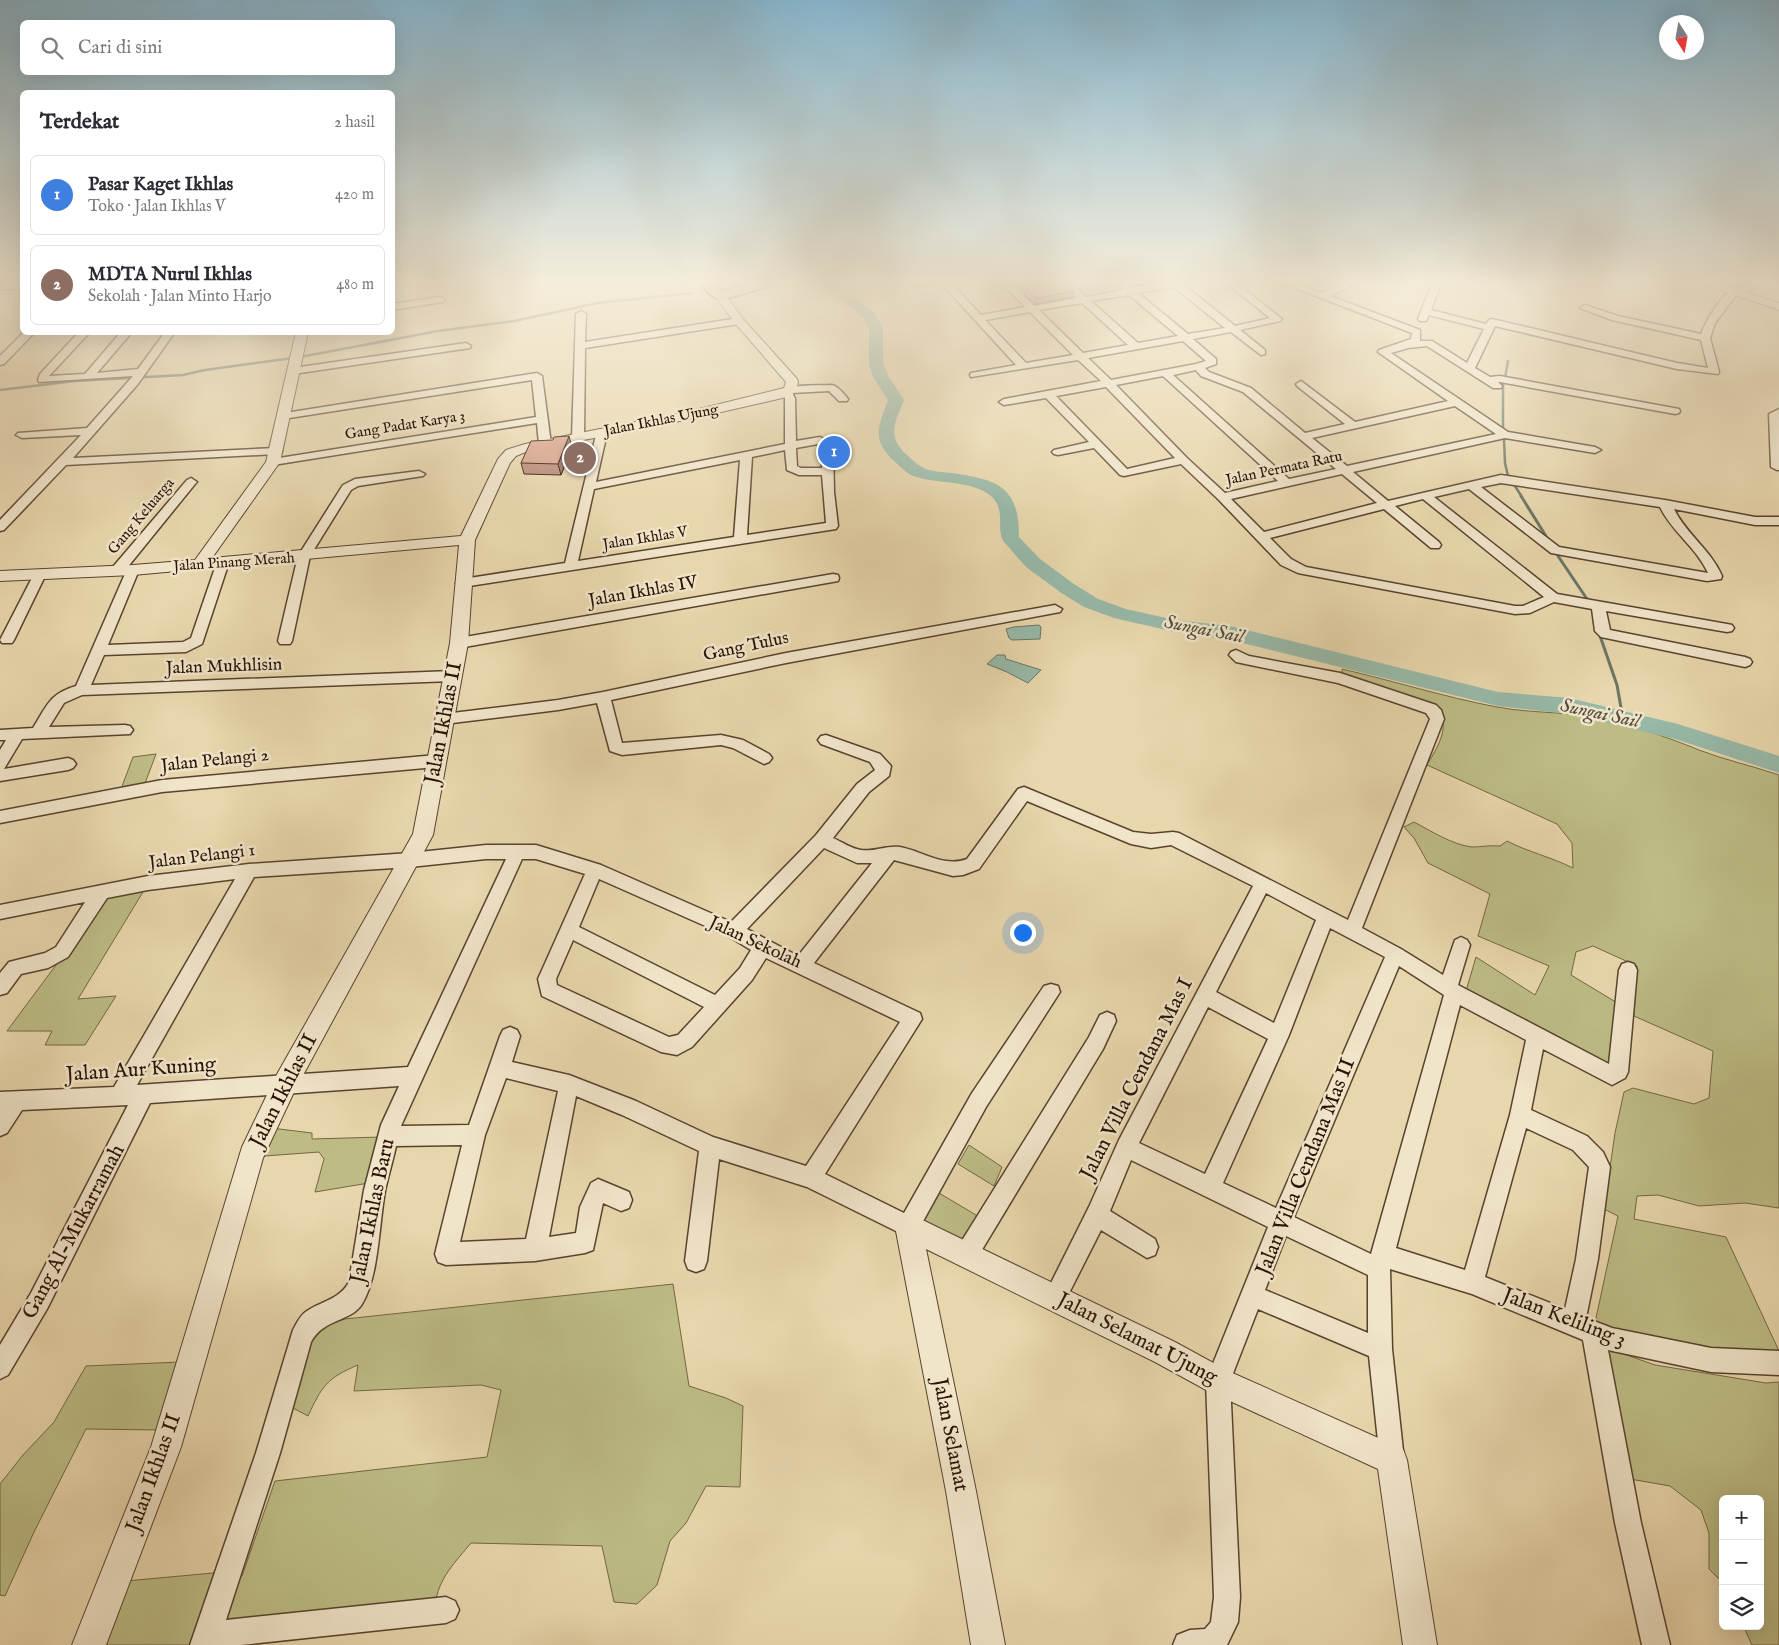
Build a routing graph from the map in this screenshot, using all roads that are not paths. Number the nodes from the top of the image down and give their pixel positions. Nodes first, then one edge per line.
1 (61, 358) edge
2 (104, 358) edge
3 (152, 358) edge
4 (297, 358) edge
5 (341, 358) edge
6 (580, 358) edge
7 (771, 358) edge
8 (1016, 358) edge
9 (1076, 358) edge
10 (1081, 358) edge
11 (1208, 358) edge
12 (1390, 358) edge
13 (1453, 358) edge
14 (1475, 358) edge
15 (1642, 358) edge
16 (1710, 358) edge
17 (296, 362) junction
18 (1024, 367) junction
19 (1198, 367) junction
20 (1470, 368) junction
21 (1166, 373) junction
22 (976, 375) dead end
23 (88, 376) junction
24 (139, 376) junction
25 (1108, 383) junction
26 (1302, 384) dead end
27 (788, 391) junction
28 (1049, 394) junction
29 (843, 398) dead end
30 (1004, 402) dead end
31 (1459, 402) junction
32 (1675, 410) dead end
33 (1779, 412) edge
34 (283, 416) junction
35 (542, 419) junction
36 (1354, 425) junction
37 (89, 431) junction
38 (601, 433) junction
39 (22, 435) dead end
40 (1505, 435) junction
41 (1304, 436) junction
42 (578, 438) junction
43 (545, 444) junction
44 (1096, 444) junction
45 (792, 446) junction
46 (1595, 450) dead end
47 (1058, 452) dead end
48 (274, 456) junction
49 (746, 456) junction
50 (1183, 460) junction
51 (63, 462) junction
52 (1777, 467) dead end
53 (1345, 470) junction
54 (827, 471) junction
55 (419, 474) dead end
56 (191, 482) dead end
57 (1287, 483) junction
58 (1471, 486) junction
59 (588, 487) junction
60 (1426, 495) junction
61 (1223, 497) junction
62 (1665, 504) junction
63 (1386, 505) junction
64 (1779, 521) edge
65 (0, 527) edge
66 (1262, 536) junction
67 (467, 540) junction
68 (740, 540) junction
69 (1435, 545) dead end
70 (304, 556) junction
71 (223, 562) junction
72 (200, 564) junction
73 (571, 566) junction
74 (133, 570) junction
75 (117, 571) junction
76 (40, 574) junction
77 (0, 576) edge
78 (833, 578) dead end
79 (463, 583) junction
80 (1553, 598) junction
81 (1598, 606) junction
82 (1055, 609) dead end
83 (1727, 628) dead end
84 (7, 640) dead end
85 (285, 641) dead end
86 (459, 642) junction
87 (100, 650) junction
88 (1236, 655) dead end
89 (1745, 662) dead end
90 (452, 676) junction
91 (82, 690) junction
92 (603, 697) junction
93 (444, 719) junction
94 (125, 730) dead end
95 (38, 733) junction
96 (17, 734) junction
97 (0, 735) edge
98 (826, 740) dead end
99 (764, 758) dead end
100 (436, 761) junction
101 (0, 764) edge
102 (68, 764) dead end
103 (0, 776) edge
104 (0, 817) edge
105 (822, 840) junction
106 (517, 852) junction
107 (890, 853) junction
108 (410, 860) junction
109 (595, 870) junction
110 (249, 871) junction
111 (1263, 883) junction
112 (102, 891) junction
113 (0, 912) edge
114 (1326, 917) junction
115 (569, 930) junction
116 (1352, 931) junction
117 (734, 932) junction
118 (1461, 945) dead end
119 (763, 948) junction
120 (1395, 954) junction
121 (802, 965) junction
122 (1628, 970) dead end
123 (0, 986) edge
124 (1451, 990) junction
125 (1051, 992) dead end
126 (1206, 996) junction
127 (718, 1005) junction
128 (1107, 1022) dead end
129 (1279, 1035) junction
130 (510, 1036) dead end
131 (1536, 1036) junction
132 (500, 1068) junction
133 (414, 1076) junction
134 (285, 1084) junction
135 (569, 1084) junction
136 (144, 1094) junction
137 (120, 1096) junction
138 (9, 1102) edge
139 (1520, 1115) junction
140 (0, 1126) edge
141 (475, 1135) junction
142 (389, 1136) junction
143 (710, 1146) junction
144 (1126, 1148) junction
145 (810, 1178) junction
146 (1210, 1188) junction
147 (621, 1200) dead end
148 (1097, 1215) junction
149 (1281, 1221) junction
150 (908, 1226) junction
151 (1148, 1247) dead end
152 (535, 1250) junction
153 (966, 1255) junction
154 (696, 1261) dead end
155 (1380, 1262) junction
156 (1472, 1283) junction
157 (1253, 1296) junction
158 (1055, 1297) junction
159 (1583, 1327) junction
160 (1380, 1349) junction
161 (1779, 1363) edge
162 (0, 1367) edge
163 (1218, 1381) junction
164 (1392, 1460) junction
165 (446, 1610) dead end
166 (206, 1640) edge
167 (89, 1645) edge
168 (988, 1645) edge
169 (1187, 1645) edge
170 (1420, 1645) edge
171 (1656, 1645) edge

1 - 23 street
2 - 23 street
3 - 24 street
4 - 17 street
5 - 17 street
6 - 42 street
7 - 27 street
8 - 18 street
9 - 18 street
10 - 25 street, Jalan Permata Ratu
11 - 19 street
12 - 31 street
13 - 20 street
14 - 20 street
15 - 16 street
17 - 34 street
18 - 22 street
19 - 21 street
19 - 41 street
20 - 32 street
21 - 25 street
21 - 57 street
23 - 24 street
24 - 37 street
25 - 28 street
25 - 50 street, Jalan Permata Ratu
26 - 36 street
27 - 29 street
27 - 38 street, Jalan Ikhlas Ujung
27 - 45 street
28 - 30 street
28 - 44 street
31 - 36 street
31 - 40 street
33 - 52 street
34 - 35 street
34 - 48 street
35 - 43 street
35 - 48 street, Gang Padat Karya 3
36 - 41 street
37 - 39 street
37 - 51 street
38 - 42 street, Jalan Ikhlas Ujung
38 - 59 street
40 - 46 street
40 - 53 street, Jalan Permata Ratu
41 - 53 street
42 - 43 street, Jalan Ikhlas Ujung
43 - 67 street, Jalan Ikhlas Ujung
44 - 47 street
44 - 50 street
45 - 49 street
45 - 54 street
45 - 54 street
48 - 51 street, Gang Padat Karya 3
48 - 72 street
49 - 59 street
49 - 68 street
50 - 61 street, Jalan Permata Ratu
51 - 65 street
53 - 57 street, Jalan Permata Ratu
53 - 63 street
54 - 68 street, Jalan Ikhlas V
55 - 70 street
56 - 75 street, Gang Keluarga
57 - 61 street, Jalan Permata Ratu
58 - 60 street
58 - 62 street
58 - 62 street
59 - 73 street
60 - 63 street
60 - 80 street
61 - 66 street
62 - 64 street
63 - 66 street
63 - 69 street
66 - 80 street
67 - 70 street, Jalan Pinang Merah
67 - 79 street, Jalan Ikhlas II
68 - 73 street, Jalan Ikhlas V
70 - 71 street, Jalan Pinang Merah
70 - 85 street
71 - 72 street, Jalan Pinang Merah
71 - 87 street
72 - 74 street, Jalan Pinang Merah
73 - 79 street, Jalan Ikhlas V
74 - 75 street, Jalan Pinang Merah
74 - 87 street
75 - 76 street, Jalan Pinang Merah
76 - 77 street, Jalan Pinang Merah
76 - 84 street
78 - 86 street, Jalan Ikhlas IV
79 - 86 street, Jalan Ikhlas II
80 - 81 street
81 - 83 street
81 - 89 street
82 - 92 street, Gang Tulus
86 - 90 street, Jalan Ikhlas II
87 - 91 street
88 - 116 street
90 - 91 street, Jalan Mukhlisin
90 - 93 street, Jalan Ikhlas II
91 - 95 street, Jalan Mukhlisin
92 - 93 street, Gang Tulus
92 - 99 street
93 - 100 street, Jalan Ikhlas II
94 - 95 street
95 - 96 street
96 - 97 street
96 - 101 street
98 - 105 street
100 - 104 street, Jalan Pelangi 2
100 - 108 street, Jalan Ikhlas II
102 - 103 street
105 - 107 street
105 - 117 street
106 - 108 street, Jalan Sekolah
106 - 109 street, Jalan Sekolah
106 - 133 street, Jalan Ikhlas Baru
107 - 111 street
107 - 121 street
108 - 110 street, Jalan Pelangi 1
108 - 134 street, Jalan Ikhlas II
109 - 115 street
109 - 117 street, Jalan Sekolah
110 - 112 street, Jalan Pelangi 1
110 - 137 street
111 - 114 street
111 - 126 street, Jalan Villa Cendana Mas I
112 - 113 street, Jalan Pelangi 1
112 - 123 street
114 - 116 street
114 - 129 street
115 - 127 street
115 - 127 street
116 - 120 street
117 - 119 street, Jalan Sekolah
118 - 124 street
119 - 121 street, Jalan Sekolah
119 - 127 street
120 - 124 street
120 - 149 street, Jalan Villa Cendana Mas II
121 - 145 street, Jalan Sekolah
122 - 131 street
124 - 131 street
124 - 155 street
125 - 150 street
126 - 129 street
126 - 144 street, Jalan Villa Cendana Mas I
128 - 153 street
129 - 146 street
130 - 132 street
131 - 139 street
132 - 135 street, Jalan Selamat Ujung
132 - 141 street
133 - 134 street, Jalan Aur Kuning
133 - 142 street, Jalan Ikhlas Baru
134 - 136 street, Jalan Aur Kuning
134 - 167 street, Jalan Ikhlas II
135 - 143 street, Jalan Selamat Ujung
135 - 152 street
136 - 137 street, Jalan Aur Kuning
136 - 162 street, Gang Al-Mukarramah
137 - 138 street, Jalan Aur Kuning
138 - 140 street
139 - 156 street
139 - 159 street
141 - 142 street
141 - 152 street
142 - 166 street, Jalan Ikhlas Baru
143 - 145 street, Jalan Selamat Ujung
143 - 154 street
144 - 146 street, Jalan Keliling 3
144 - 148 street, Jalan Villa Cendana Mas I
145 - 150 street, Jalan Selamat Ujung
146 - 149 street, Jalan Keliling 3
147 - 152 street
148 - 151 street
148 - 158 street, Jalan Villa Cendana Mas I
149 - 155 street, Jalan Keliling 3
149 - 157 street, Jalan Villa Cendana Mas II
150 - 153 street, Jalan Selamat Ujung
150 - 168 street, Jalan Selamat
153 - 158 street, Jalan Selamat Ujung
155 - 156 street, Jalan Keliling 3
155 - 160 street
156 - 159 street, Jalan Keliling 3
157 - 160 street
157 - 163 street, Jalan Villa Cendana Mas II
158 - 163 street, Jalan Selamat Ujung
159 - 161 street, Jalan Keliling 3
159 - 171 street
160 - 164 street
163 - 164 street, Jalan Selamat Ujung
163 - 169 street
164 - 170 street
165 - 166 street

